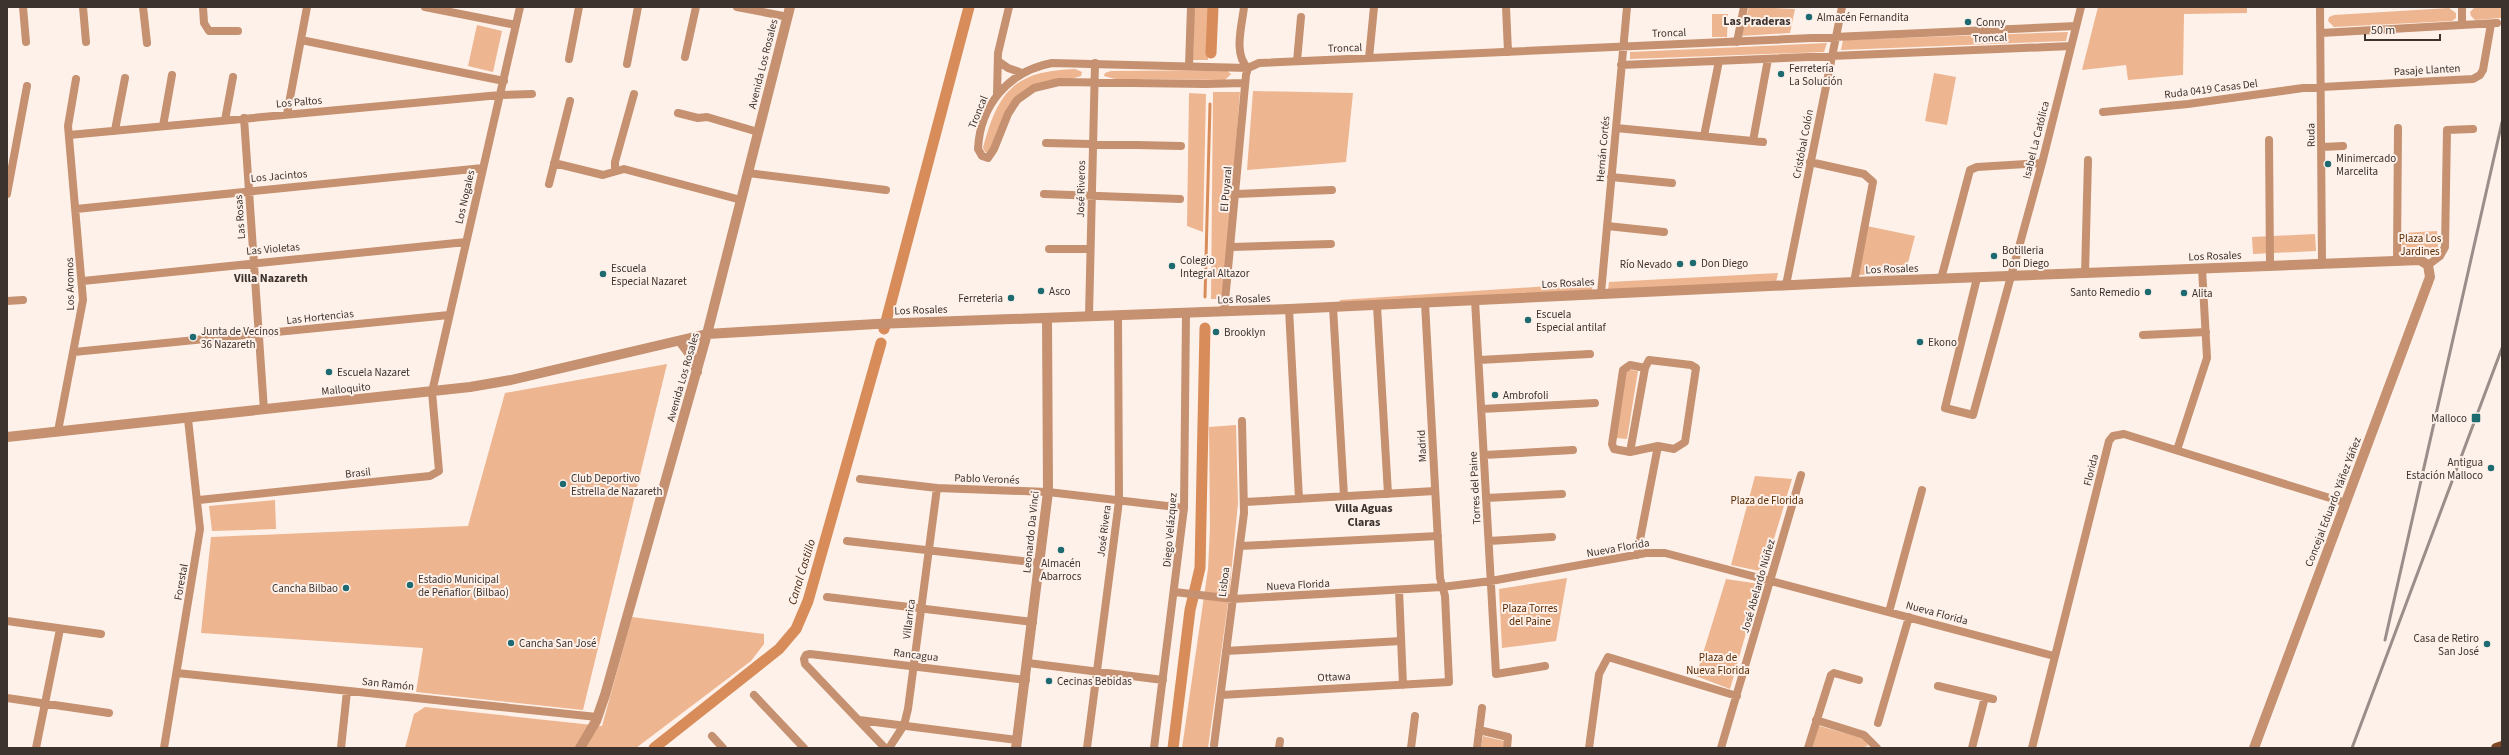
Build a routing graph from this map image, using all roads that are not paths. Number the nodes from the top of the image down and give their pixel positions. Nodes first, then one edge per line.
1 (23, 7) edge
2 (83, 7) edge
3 (143, 7) edge
4 (202, 7) edge
5 (308, 7) edge
6 (425, 7) edge
7 (520, 7) edge
8 (579, 7) edge
9 (638, 7) edge
10 (696, 7) edge
11 (736, 7) edge
12 (1009, 7) edge
13 (1191, 7) edge
14 (1244, 7) edge
15 (1374, 7) edge
16 (1506, 7) edge
17 (1627, 7) edge
18 (1744, 7) edge
19 (1842, 7) edge
20 (2082, 7) edge
21 (2320, 7) edge
22 (2462, 7) edge
23 (789, 12) edge
24 (1301, 17) dead end
25 (516, 25) junction
26 (2462, 25) junction
27 (2076, 26) junction
28 (238, 31) dead end
29 (2321, 33) junction
30 (1836, 37) junction
31 (301, 40) junction
32 (26, 42) dead end
33 (86, 42) dead end
34 (1737, 42) junction
35 (147, 43) dead end
36 (1623, 46) junction
37 (2071, 46) junction
38 (1508, 52) junction
39 (1832, 56) junction
40 (685, 57) dead end
41 (1369, 58) junction
42 (569, 59) dead end
43 (1768, 59) junction
44 (998, 61) junction
45 (1297, 61) junction
46 (1719, 61) junction
47 (1094, 63) junction
48 (627, 64) dead end
49 (1189, 66) junction
50 (1622, 66) junction
51 (1248, 68) junction
52 (1022, 73) junction
53 (172, 75) dead end
54 (233, 77) dead end
55 (125, 78) dead end
56 (76, 79) dead end
57 (504, 81) junction
58 (1094, 82) junction
59 (1245, 82) junction
60 (27, 86) dead end
61 (2321, 87) junction
62 (500, 94) junction
63 (532, 94) dead end
64 (634, 94) dead end
65 (997, 94) junction
66 (570, 101) dead end
67 (678, 112) dead end
68 (2103, 112) dead end
69 (286, 114) junction
70 (244, 118) junction
71 (225, 120) junction
72 (163, 126) junction
73 (1616, 128) junction
74 (2398, 128) dead end
75 (2473, 129) dead end
76 (115, 130) junction
77 (758, 132) junction
78 (69, 135) junction
79 (1704, 136) junction
80 (2269, 140) dead end
81 (1753, 141) junction
82 (1763, 142) dead end
83 (1046, 143) dead end
84 (1093, 144) junction
85 (1181, 146) dead end
86 (2343, 146) dead end
87 (2322, 147) junction
88 (2088, 160) dead end
89 (1810, 162) junction
90 (554, 163) junction
91 (2042, 163) junction
92 (483, 168) junction
93 (615, 171) junction
94 (748, 173) junction
95 (1612, 178) junction
96 (1672, 183) dead end
97 (549, 184) dead end
98 (249, 190) junction
99 (886, 190) dead end
100 (1332, 190) dead end
101 (7, 194) edge
102 (1044, 194) dead end
103 (1237, 194) junction
104 (1091, 196) junction
105 (1180, 199) dead end
106 (741, 200) junction
107 (76, 209) junction
108 (1606, 226) junction
109 (1664, 232) dead end
110 (466, 242) junction
111 (1331, 244) dead end
112 (1232, 247) junction
113 (1049, 249) dead end
114 (1090, 249) junction
115 (2398, 260) junction
116 (254, 262) junction
117 (2322, 263) junction
118 (2270, 265) junction
119 (2428, 265) junction
120 (2202, 268) junction
121 (2085, 274) junction
122 (2010, 277) junction
123 (1977, 278) junction
124 (1941, 279) junction
125 (83, 281) junction
126 (1854, 282) junction
127 (1786, 285) junction
128 (1601, 293) junction
129 (23, 300) dead end
130 (1475, 300) junction
131 (7, 301) edge
132 (1425, 303) junction
133 (1377, 306) junction
134 (1333, 307) junction
135 (1288, 309) junction
136 (1224, 312) junction
137 (1186, 313) junction
138 (1118, 315) junction
139 (449, 316) junction
140 (1089, 316) junction
141 (1047, 318) junction
142 (2206, 332) junction
143 (707, 334) junction
144 (259, 335) junction
145 (2143, 335) dead end
146 (680, 341) junction
147 (74, 352) junction
148 (1590, 354) dead end
149 (1479, 360) junction
150 (1645, 368) junction
151 (697, 372) junction
152 (432, 392) junction
153 (1595, 403) dead end
154 (1482, 409) junction
155 (264, 410) junction
156 (188, 419) junction
157 (1242, 421) dead end
158 (58, 431) junction
159 (7, 437) edge
160 (1658, 446) junction
161 (1573, 450) dead end
162 (2177, 450) junction
163 (1630, 452) junction
164 (1484, 455) junction
165 (1801, 475) dead end
166 (860, 479) dead end
167 (937, 488) junction
168 (1922, 490) dead end
169 (1435, 491) junction
170 (1048, 492) junction
171 (1388, 494) junction
172 (1562, 494) dead end
173 (1344, 496) junction
174 (1486, 498) junction
175 (1299, 499) junction
176 (199, 500) junction
177 (1119, 501) junction
178 (1245, 502) junction
179 (2346, 503) junction
180 (1184, 508) junction
181 (1438, 536) junction
182 (1552, 537) dead end
183 (846, 541) dead end
184 (1489, 541) junction
185 (1240, 546) junction
186 (929, 550) junction
187 (1637, 555) junction
188 (1040, 563) junction
189 (1771, 581) junction
190 (1491, 582) junction
191 (1442, 587) junction
192 (1398, 590) junction
193 (1179, 593) junction
194 (827, 597) dead end
195 (1233, 600) junction
196 (921, 609) junction
197 (1889, 612) junction
198 (1908, 617) junction
199 (7, 621) edge
200 (1033, 622) junction
201 (60, 629) junction
202 (101, 634) dead end
203 (1401, 641) junction
204 (1226, 651) junction
205 (2054, 656) junction
206 (1028, 663) junction
207 (914, 666) junction
208 (1545, 666) dead end
209 (1097, 672) junction
210 (177, 673) junction
211 (1026, 680) junction
212 (1163, 680) junction
213 (1859, 680) dead end
214 (1449, 682) joint
215 (1403, 685) junction
216 (1938, 686) dead end
217 (347, 691) junction
218 (754, 695) dead end
219 (1221, 695) junction
220 (1737, 696) junction
221 (7, 698) edge
222 (45, 704) junction
223 (1482, 708) dead end
224 (109, 713) dead end
225 (1416, 716) dead end
226 (597, 717) junction
227 (859, 720) junction
228 (1816, 720) junction
229 (1878, 723) dead end
230 (904, 725) junction
231 (1479, 730) junction
232 (712, 736) dead end
233 (1017, 744) edge
234 (1214, 745) dead end
235 (2502, 746) edge
236 (36, 748) edge
237 (164, 748) edge
238 (341, 748) edge
239 (580, 748) edge
240 (723, 748) edge
241 (804, 748) edge
242 (885, 748) edge
243 (889, 748) edge
244 (1087, 748) edge
245 (1154, 748) edge
246 (1411, 748) edge
247 (1477, 748) edge
248 (1507, 748) edge
249 (1589, 748) edge
250 (1721, 748) edge
251 (1808, 748) edge
252 (1877, 748) edge
253 (1972, 748) edge
254 (2032, 748) edge
255 (2254, 748) edge
256 (2496, 748) edge

1 - 32 street
2 - 33 street
3 - 35 street
4 - 28 street
5 - 31 street
6 - 25 street
7 - 25 street, Los Nogales
8 - 42 street
9 - 48 street
10 - 40 street
11 - 23 street
12 - 44 street
13 - 49 street
14 - 51 street
15 - 41 street
16 - 38 street
17 - 36 street, Hernán Cortés
18 - 34 street
19 - 30 street, Cristóbal Colón
20 - 27 street, Isabel La Católica
21 - 29 street, Ruda
22 - 26 street
23 - 77 street, Avenida Los Rosales
24 - 45 street
25 - 57 street, Los Nogales
26 - 29 street
26 - 61 street, Pasaje Llanten
27 - 30 street, Troncal
27 - 37 street, Isabel La Católica
29 - 61 street, Ruda
30 - 34 street, Troncal
30 - 39 street, Cristóbal Colón
31 - 57 street
31 - 69 street
34 - 36 street, Troncal
36 - 38 street, Troncal
36 - 50 street, Hernán Cortés
37 - 39 street, Troncal
37 - 91 street, Isabel La Católica
38 - 41 street, Troncal
39 - 43 street, Troncal
39 - 89 street, Cristóbal Colón
41 - 45 street, Troncal
43 - 46 street, Troncal
43 - 81 street
44 - 52 street
44 - 65 street
45 - 51 street, Troncal
46 - 50 street, Troncal
46 - 79 street
47 - 49 street, Troncal
47 - 52 street, Troncal
47 - 58 street, José Riveros
49 - 51 street, Troncal
50 - 73 street, Hernán Cortés
51 - 59 street, El Puyaral
52 - 65 street, Troncal
53 - 72 street
54 - 71 street
55 - 76 street
56 - 78 street, Los Aromos
57 - 62 street, Los Nogales
58 - 59 street, Troncal
58 - 65 street, Troncal
58 - 84 street, José Riveros
59 - 103 street, El Puyaral
60 - 101 street
61 - 68 street, Ruda 0419 Casas Del
61 - 87 street, Ruda
62 - 63 street, Los Paltos
62 - 69 street, Los Paltos
62 - 92 street, Los Nogales
64 - 93 street
66 - 90 street
67 - 77 street
69 - 70 street, Los Paltos
70 - 71 street, Los Paltos
70 - 98 street, Las Rosas
71 - 72 street, Los Paltos
72 - 76 street, Los Paltos
73 - 79 street
73 - 95 street, Hernán Cortés
74 - 115 street
75 - 119 street
76 - 78 street, Los Paltos
77 - 94 street, Avenida Los Rosales
78 - 107 street, Los Aromos
79 - 81 street
80 - 118 street
81 - 82 street
83 - 84 street
84 - 85 street
84 - 104 street, José Riveros
86 - 87 street
87 - 117 street, Ruda
88 - 121 street
89 - 126 street
89 - 127 street, Cristóbal Colón
90 - 93 street
90 - 97 street
91 - 122 street, Isabel La Católica
91 - 124 street
92 - 98 street, Los Jacintos
92 - 110 street, Los Nogales
93 - 106 street
94 - 99 street
94 - 106 street, Avenida Los Rosales
95 - 96 street
95 - 108 street, Hernán Cortés
98 - 107 street, Los Jacintos
98 - 116 street, Las Rosas
100 - 103 street
102 - 104 street
103 - 112 street, El Puyaral
104 - 105 street
104 - 114 street, José Riveros
106 - 143 street, Avenida Los Rosales
107 - 125 street, Los Aromos
108 - 109 street
108 - 128 street, Hernán Cortés
110 - 116 street, Las Violetas
110 - 139 street, Los Nogales
111 - 112 street
112 - 136 street, El Puyaral
113 - 114 street
114 - 140 street, José Riveros
115 - 117 street, Los Rosales
115 - 119 street, Los Rosales
116 - 125 street, Las Violetas
116 - 144 street, Las Rosas
117 - 118 street, Los Rosales
118 - 120 street, Los Rosales
119 - 179 street, Concejal Eduardo Yáñez Yáñez
120 - 121 street, Los Rosales
120 - 142 street
121 - 122 street, Los Rosales
122 - 123 street, Los Rosales
122 - 123 street, Isabel La Católica
123 - 124 street, Los Rosales
124 - 126 street, Los Rosales
125 - 147 street, Los Aromos
126 - 127 street, Los Rosales
127 - 128 street, Los Rosales
128 - 130 street, Los Rosales
129 - 131 street
130 - 132 street, Los Rosales
130 - 149 street, Torres del Paine
132 - 133 street, Los Rosales
132 - 169 street, Madrid
133 - 134 street, Los Rosales
133 - 171 street
134 - 135 street, Los Rosales
134 - 173 street
135 - 136 street, Los Rosales
135 - 175 street
136 - 137 street, Los Rosales
137 - 138 street, Los Rosales
137 - 180 street, Diego Velázquez
138 - 140 street, Los Rosales
138 - 177 street, José Rivera
139 - 144 street, Las Hortencias
139 - 152 street, Los Nogales
140 - 141 street, Los Rosales
141 - 143 street, Los Rosales
141 - 170 street, Leonardo Da Vinci
142 - 145 street
142 - 162 street
143 - 146 street, Malloquito
143 - 151 street, Avenida Los Rosales
144 - 147 street, Las Hortencias
144 - 155 street, Las Rosas
146 - 151 street
146 - 152 street, Malloquito
147 - 158 street, Los Aromos
148 - 149 street
149 - 154 street, Torres del Paine
150 - 160 street
150 - 163 street
150 - 163 street
151 - 226 street, Avenida Los Rosales
152 - 155 street, Malloquito
152 - 176 street, Brasil
153 - 154 street
154 - 164 street, Torres del Paine
155 - 156 street, Malloquito
156 - 158 street, Malloquito
156 - 176 street, Forestal
157 - 178 street, Lisboa
158 - 159 street, Malloquito
160 - 163 street
160 - 187 street
161 - 164 street
162 - 179 street, Florida
162 - 205 street, Florida
164 - 174 street, Torres del Paine
165 - 189 street, José Abelardo Núñez
166 - 167 street, Pablo Veronés
167 - 170 street, Pablo Veronés
167 - 186 street, Villarrica
168 - 197 street
169 - 171 street
169 - 181 street, Madrid
170 - 177 street, Pablo Veronés
170 - 188 street, Leonardo Da Vinci
171 - 173 street
172 - 174 street
173 - 175 street
174 - 184 street, Torres del Paine
175 - 178 street
176 - 210 street, Forestal
177 - 180 street, Pablo Veronés
177 - 209 street, José Rivera
178 - 185 street, Lisboa
179 - 255 street, Concejal Eduardo Yáñez Yáñez
180 - 193 street, Diego Velázquez
181 - 185 street
181 - 191 street, Madrid
182 - 184 street
183 - 186 street
184 - 190 street, Torres del Paine
185 - 195 street, Lisboa
186 - 188 street
186 - 196 street, Villarrica
187 - 189 street, Nueva Florida
187 - 190 street, Nueva Florida
188 - 200 street, Leonardo Da Vinci
189 - 197 street, Nueva Florida
189 - 220 street, José Abelardo Núñez
190 - 191 street, Nueva Florida
190 - 208 street, Torres del Paine
191 - 192 street, Nueva Florida
191 - 214 street, Madrid
192 - 195 street, Nueva Florida
192 - 203 street
193 - 195 street, Nueva Florida
193 - 212 street, Diego Velázquez
194 - 196 street
195 - 204 street, Lisboa
196 - 200 street
196 - 207 street, Villarrica
197 - 198 street, Nueva Florida
198 - 205 street, Nueva Florida
198 - 229 street
199 - 201 street
200 - 206 street, Leonardo Da Vinci
201 - 202 street
201 - 222 street
203 - 204 street
203 - 215 street
204 - 219 street, Lisboa
205 - 254 street, Florida
206 - 209 street
206 - 211 street, Leonardo Da Vinci
207 - 211 street, Rancagua
207 - 227 street, Rancagua
207 - 230 street, Villarrica
209 - 212 street
209 - 244 street, José Rivera
210 - 217 street, San Ramón
210 - 237 street, Forestal
211 - 233 street, Leonardo Da Vinci
212 - 245 street, Diego Velázquez
213 - 228 street
214 - 215 street, Ottawa
215 - 219 street, Ottawa
216 - 253 street
217 - 226 street, San Ramón
217 - 238 street
218 - 241 street
219 - 234 street, Lisboa
220 - 249 street
220 - 250 street, José Abelardo Núñez
221 - 222 street
222 - 224 street
222 - 236 street
223 - 231 street
225 - 246 street
226 - 239 street, Avenida Los Rosales
227 - 230 street
227 - 242 street
228 - 251 street
228 - 252 street
230 - 233 street
230 - 243 street, Villarrica
231 - 247 street
231 - 248 street
232 - 240 street
235 - 256 main road

